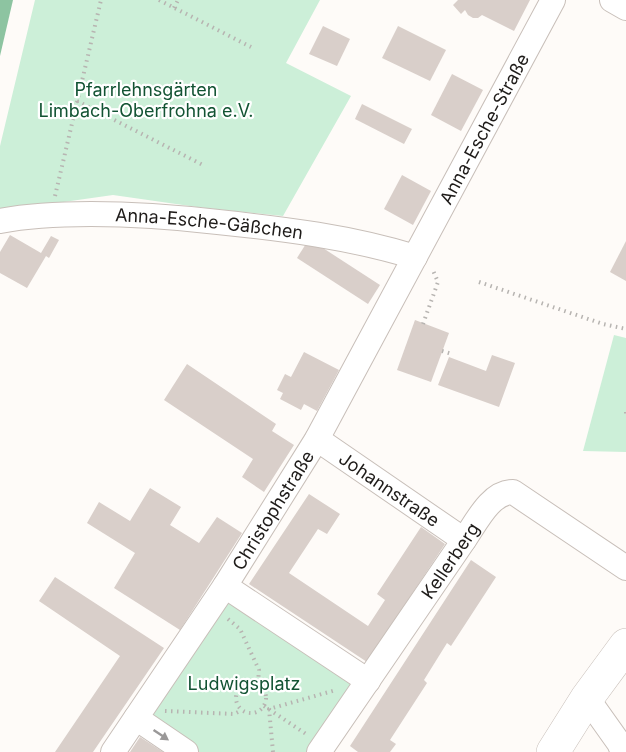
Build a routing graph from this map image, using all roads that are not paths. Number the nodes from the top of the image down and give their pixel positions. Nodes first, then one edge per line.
1 (553, 0) edge
2 (612, 0) edge
3 (626, 8) edge
4 (0, 221) edge
5 (422, 261) junction
6 (317, 439) junction
7 (464, 540) junction
8 (626, 568) edge
9 (218, 596) junction
10 (626, 645) edge
11 (368, 681) junction
12 (587, 698) junction
13 (136, 718) junction
14 (326, 750) edge
15 (113, 752) edge
16 (186, 752) edge
17 (553, 752) edge
18 (623, 752) edge

1 - 5 street, Anna-Esche-Straße
2 - 3 street
4 - 5 street, Anna-Esche-Gäßchen
5 - 6 street, Christophstraße
6 - 7 street, Johannstraße
6 - 9 street, Christophstraße
7 - 8 street, Kellerberg
7 - 11 street, Kellerberg
9 - 11 street
9 - 13 street, Christophstraße
10 - 12 main road
11 - 14 street, Kellerberg
12 - 17 main road
12 - 18 street
13 - 15 street, Christophstraße
13 -> 16 street

